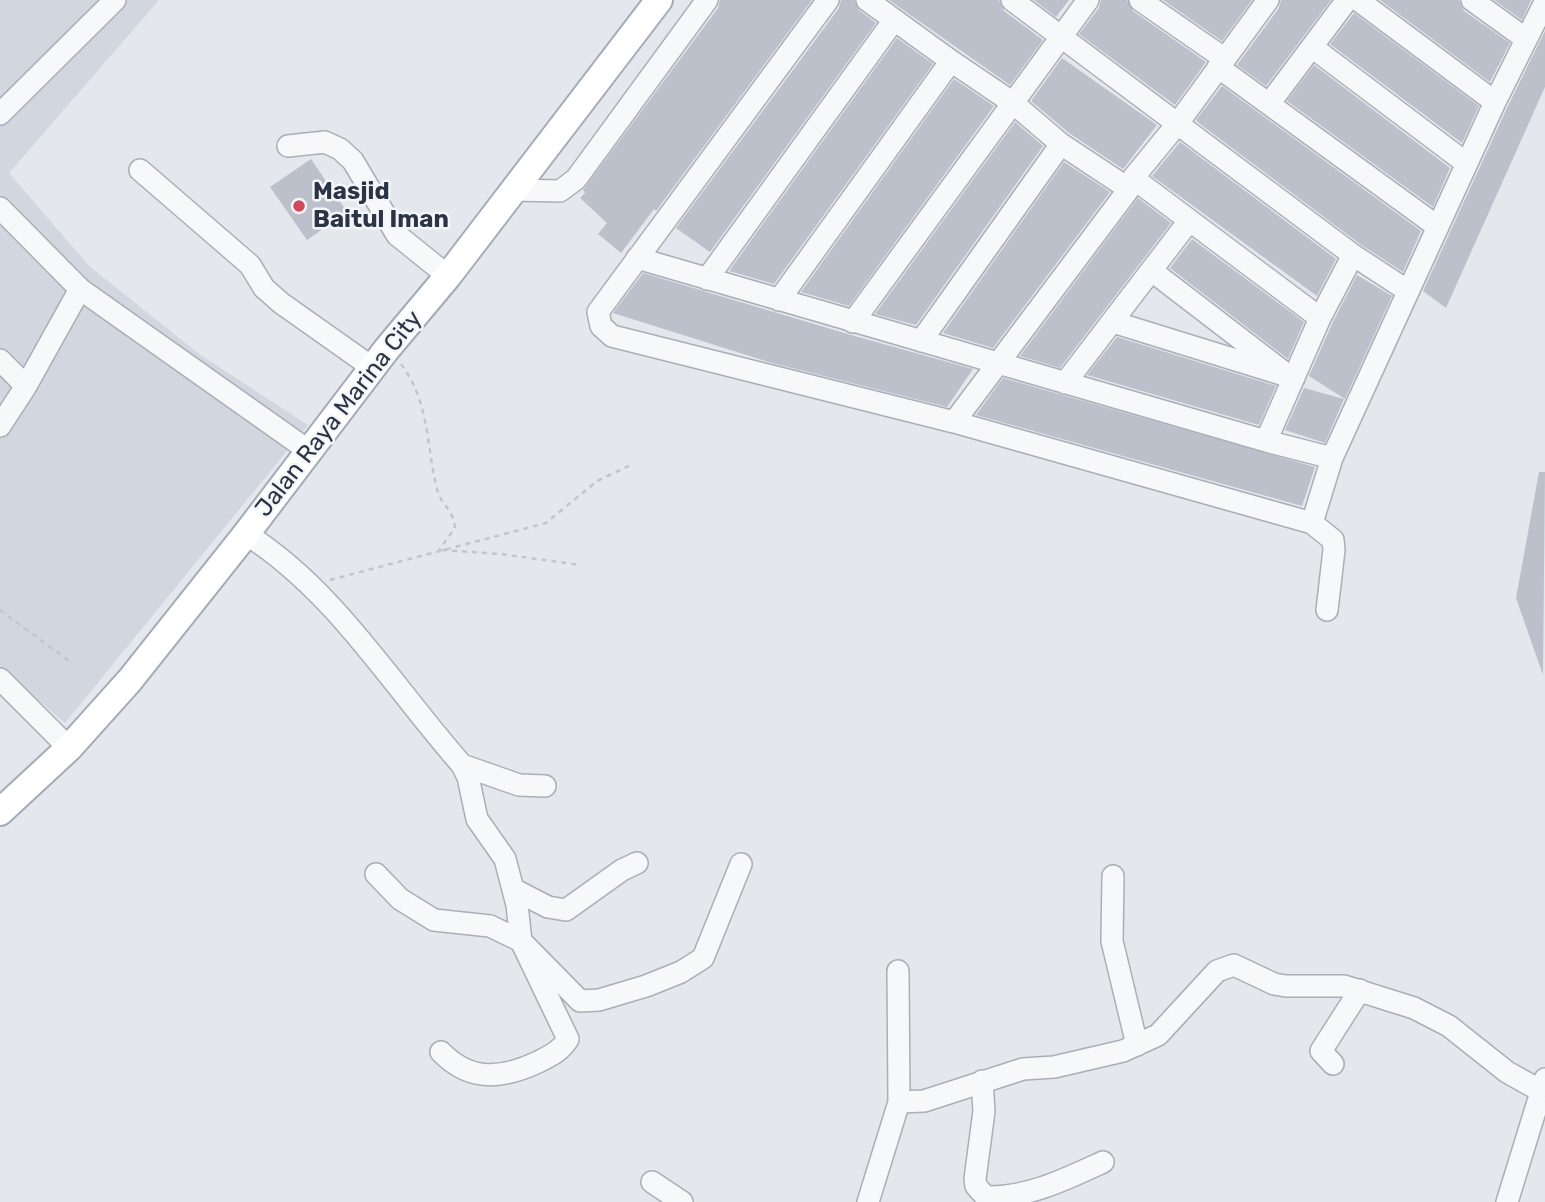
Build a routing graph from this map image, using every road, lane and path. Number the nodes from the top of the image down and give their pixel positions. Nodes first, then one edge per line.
1 (115, 0) edge
2 (659, 0) edge
3 (707, 0) edge
4 (828, 0) edge
5 (867, 0) edge
6 (1012, 0) edge
7 (1088, 0) edge
8 (1140, 0) edge
9 (1268, 0) edge
10 (1347, 0) edge
11 (1358, 0) edge
12 (1472, 0) edge
13 (1545, 2) edge
14 (1162, 7) edge
15 (894, 20) junction
16 (1062, 37) junction
17 (1526, 39) junction
18 (1312, 47) junction
19 (951, 61) junction
20 (1222, 63) junction
21 (1495, 102) junction
22 (1013, 103) junction
23 (1269, 104) junction
24 (0, 114) edge
25 (1178, 123) junction
26 (1061, 144) junction
27 (288, 146) dead end
28 (1466, 163) junction
29 (140, 170) dead end
30 (1131, 184) junction
31 (513, 190) junction
32 (0, 208) edge
33 (1189, 221) junction
34 (1438, 227) junction
35 (1353, 255) junction
36 (637, 258) junction
37 (1152, 271) junction
38 (447, 276) junction
39 (707, 279) junction
40 (80, 289) junction
41 (1408, 291) junction
42 (779, 300) junction
43 (1320, 318) junction
44 (853, 321) junction
45 (1113, 322) junction
46 (921, 341) junction
47 (379, 359) junction
48 (0, 360) edge
49 (999, 363) junction
50 (1294, 378) junction
51 (1065, 383) junction
52 (26, 386) junction
53 (954, 422) junction
54 (0, 426) edge
55 (1266, 441) junction
56 (309, 451) junction
57 (1332, 458) junction
58 (633, 464) dead end
59 (1312, 523) junction
60 (246, 534) junction
61 (439, 550) junction
62 (580, 565) dead end
63 (310, 586) junction
64 (0, 610) edge
65 (1327, 610) dead end
66 (69, 660) dead end
67 (0, 679) edge
68 (69, 748) junction
69 (462, 765) junction
70 (545, 786) dead end
71 (0, 811) edge
72 (637, 863) dead end
73 (741, 864) dead end
74 (376, 874) dead end
75 (1113, 876) dead end
76 (513, 889) junction
77 (521, 941) junction
78 (898, 971) dead end
79 (1360, 990) junction
80 (1137, 1045) junction
81 (441, 1052) dead end
82 (1333, 1064) dead end
83 (982, 1081) junction
84 (1543, 1085) edge
85 (898, 1102) junction
86 (1103, 1162) dead end
87 (652, 1182) dead end
88 (682, 1202) edge
89 (868, 1202) edge
90 (1507, 1202) edge

1 - 24 street
2 - 31 main road, Jalan Raya Marina City
3 - 31 street
4 - 36 street
5 - 15 street
6 - 16 street
7 - 16 street
8 - 14 street
9 - 20 street
10 - 18 street
11 - 21 street
12 - 17 street
13 - 17 street
14 - 20 street
15 - 19 street
15 - 39 street
16 - 22 street
16 - 25 street
17 - 21 street
18 - 23 street
18 - 28 street
19 - 22 street
19 - 42 street
20 - 23 street
20 - 25 street
21 - 28 street
22 - 26 street
22 - 44 street
23 - 34 street
25 - 30 street
25 - 35 street
26 - 30 street
26 - 46 street
27 - 38 street
28 - 34 street
29 - 47 street
30 - 33 street
30 - 49 street
31 - 38 main road, Jalan Raya Marina City
32 - 40 street
33 - 37 street
33 - 43 street
34 - 41 street
35 - 41 street
35 - 43 street
36 - 39 street
36 - 53 street
37 - 45 street
37 - 50 street
38 - 47 main road, Jalan Raya Marina City
39 - 42 street
40 - 52 street
40 - 56 street
41 - 57 street
42 - 44 street
43 - 50 street
44 - 46 street
45 - 50 street
45 - 51 street
46 - 49 street
47 - 56 main road, Jalan Raya Marina City
47 - 61 path
48 - 52 street
49 - 51 street
49 - 53 street
50 - 55 street
51 - 55 street
52 - 54 street
53 - 59 street
55 - 57 street
56 - 60 main road, Jalan Raya Marina City
57 - 59 street
58 - 61 path
59 - 65 street
60 - 63 street
60 - 68 main road, Jalan Raya Marina City
61 - 62 path
61 - 63 path
63 - 69 street
64 - 66 path
67 - 68 street
68 - 71 main road, Jalan Raya Marina City
69 - 70 street
69 - 76 street
72 - 76 street
73 - 77 street
74 - 77 street
75 - 80 street
76 - 77 street
77 - 81 street
78 - 85 street
79 - 80 street
79 - 82 street
79 - 84 street
80 - 83 street
83 - 85 street
83 - 86 street
84 - 90 street
85 - 89 street
87 - 88 street

